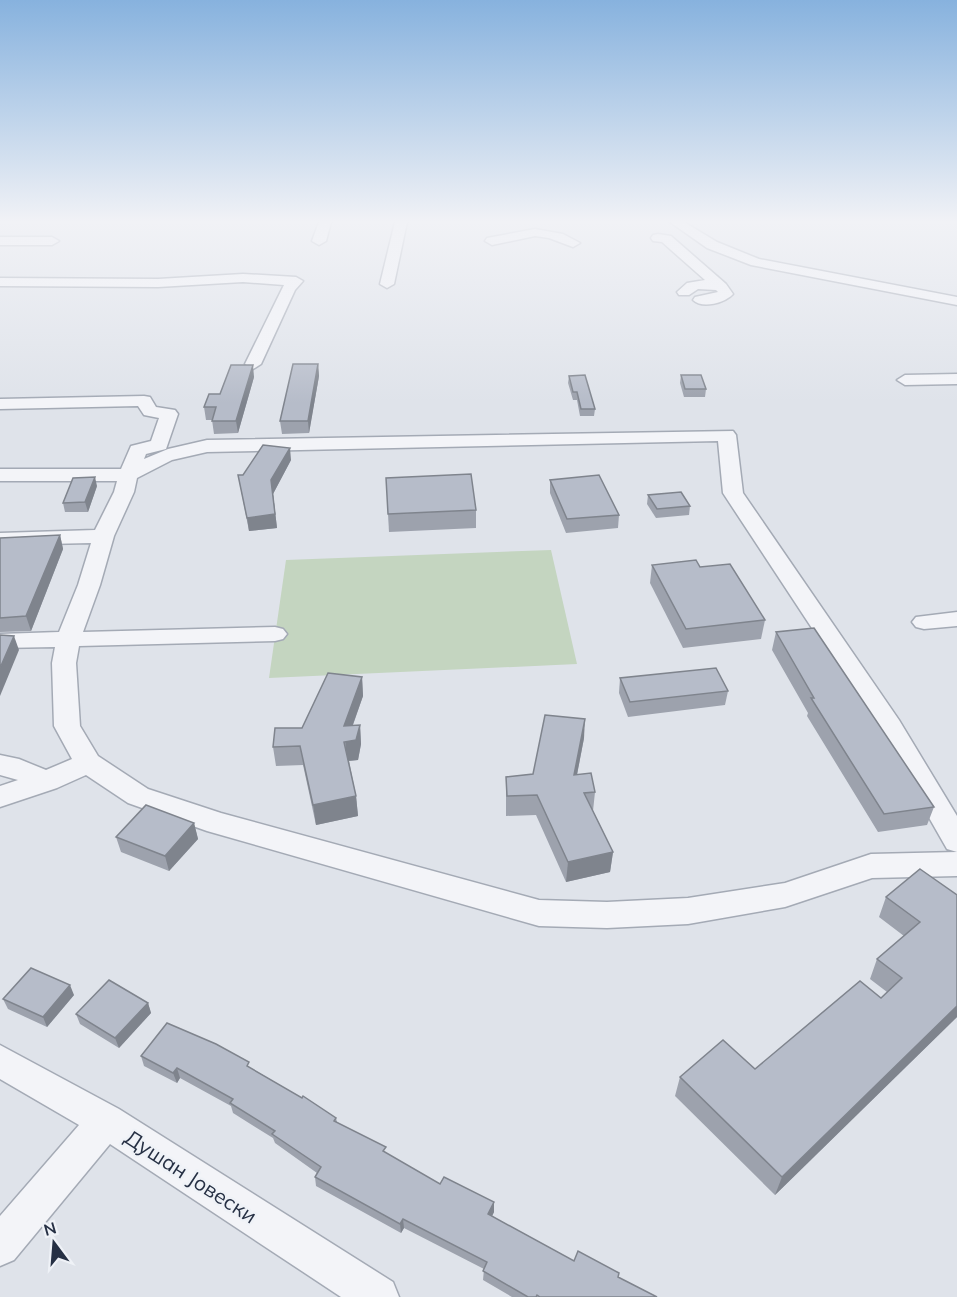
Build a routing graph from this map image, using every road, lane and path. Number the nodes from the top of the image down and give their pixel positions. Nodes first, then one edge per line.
1 (83, 283) edge
2 (166, 283) edge
3 (294, 283) edge
4 (711, 283) edge
5 (862, 283) edge
6 (714, 285) junction
7 (684, 292) dead end
8 (700, 300) dead end
9 (957, 301) edge
10 (253, 364) edge
11 (957, 379) edge
12 (904, 380) dead end
13 (0, 404) edge
14 (0, 475) edge
15 (128, 476) junction
16 (103, 536) junction
17 (0, 539) edge
18 (957, 619) edge
19 (924, 622) dead end
20 (275, 634) dead end
21 (68, 639) junction
22 (0, 641) edge
23 (87, 762) junction
24 (0, 765) edge
25 (47, 781) junction
26 (0, 797) edge
27 (957, 841) edge
28 (957, 864) edge
29 (0, 1061) edge
30 (106, 1120) junction
31 (0, 1246) edge
32 (378, 1297) edge

1 - 2 street
3 - 10 street
4 - 6 street
5 - 9 street
6 - 7 street
6 - 8 street
11 - 12 street
13 - 15 street
14 - 15 street
15 - 16 street
15 - 27 street
16 - 17 street
16 - 21 street
18 - 19 street
20 - 21 street
21 - 22 street
21 - 23 street
23 - 25 street
23 - 28 street
24 - 25 street
25 - 26 street
29 - 30 street, Душан Јовески
30 - 31 street
30 - 32 street, Душан Јовески

